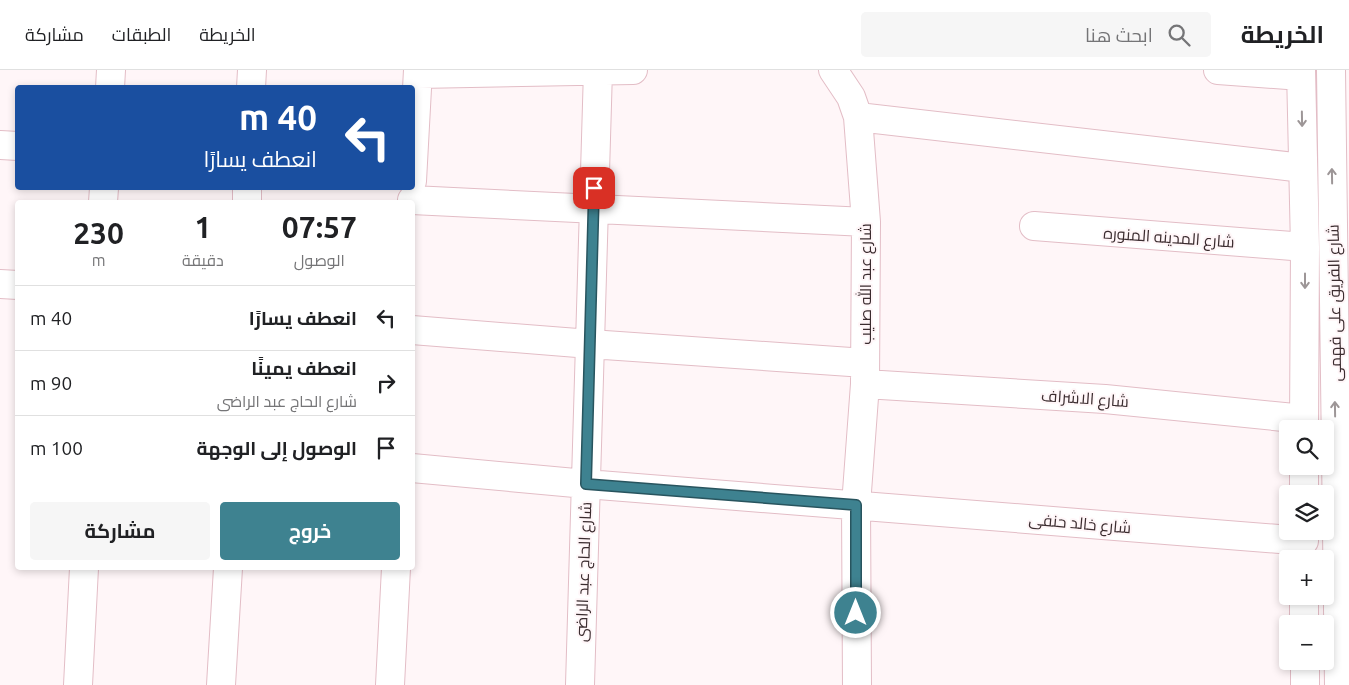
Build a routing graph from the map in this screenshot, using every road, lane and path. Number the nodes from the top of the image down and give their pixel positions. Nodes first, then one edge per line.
1 (110, 70) edge
2 (252, 70) edge
3 (633, 70) edge
4 (833, 70) edge
5 (1218, 70) edge
6 (1331, 70) edge
7 (598, 71) edge
8 (418, 72) edge
9 (1301, 73) edge
10 (110, 85) edge
11 (251, 85) edge
12 (858, 117) junction
13 (415, 130) edge
14 (1340, 140) edge
15 (0, 145) edge
16 (15, 146) edge
17 (1303, 168) junction
18 (415, 187) edge
19 (594, 208) junction
20 (1341, 213) edge
21 (866, 222) junction
22 (1034, 226) dead end
23 (1305, 247) junction
24 (0, 284) edge
25 (15, 285) edge
26 (1304, 324) junction
27 (1342, 324) edge
28 (415, 330) edge
29 (590, 344) junction
30 (865, 373) junction
31 (1304, 420) edge
32 (1279, 421) edge
33 (415, 468) edge
34 (586, 484) junction
35 (856, 505) junction
36 (1304, 544) edge
37 (84, 570) edge
38 (228, 570) edge
39 (396, 570) edge
40 (1305, 670) edge
41 (78, 685) edge
42 (221, 685) edge
43 (390, 685) edge
44 (580, 685) edge
45 (857, 685) edge
46 (1305, 685) edge
47 (1340, 685) edge

1 - 10 street
2 - 11 street
3 - 7 street
4 - 12 street, شارع عبد الله صليب
5 - 9 street
6 - 14 street, شارع الفريق على فهمى
7 - 8 street
7 - 19 street, شارع الحاج عبد الراضى
8 - 13 street
9 -> 17 street, شارع الفريق على فهمى
12 - 17 street
12 - 21 street, شارع عبد الله صليب
20 -> 14 street, شارع الفريق على فهمى
15 - 16 street
17 - 23 street, شارع الفريق على فهمى
18 - 19 street
19 - 21 street
19 - 29 street, شارع الحاج عبد الراضى
20 - 27 street, شارع الفريق على فهمى
21 - 30 street, شارع عبد الله صليب
22 - 23 street, شارع المدينه المنوره
23 -> 26 street, شارع الفريق على فهمى
24 - 25 street
26 - 27 street
26 - 31 street, شارع الفريق على فهمى
47 -> 27 street, شارع الفريق على فهمى
28 - 29 street, شارع الاشراف
29 - 30 street, شارع الاشراف
29 - 34 street, شارع الحاج عبد الراضى
30 - 32 street, شارع الاشراف
30 - 35 street, شارع عبد الله صليب
33 - 34 street, شارع خالد حنفى
34 - 35 street, شارع خالد حنفى
34 - 44 street, شارع الحاج عبد الراضى
35 - 36 street, شارع خالد حنفى
35 - 45 street, شارع عبد الله صليب
37 - 41 street
38 - 42 street
39 - 43 street
40 - 46 street

